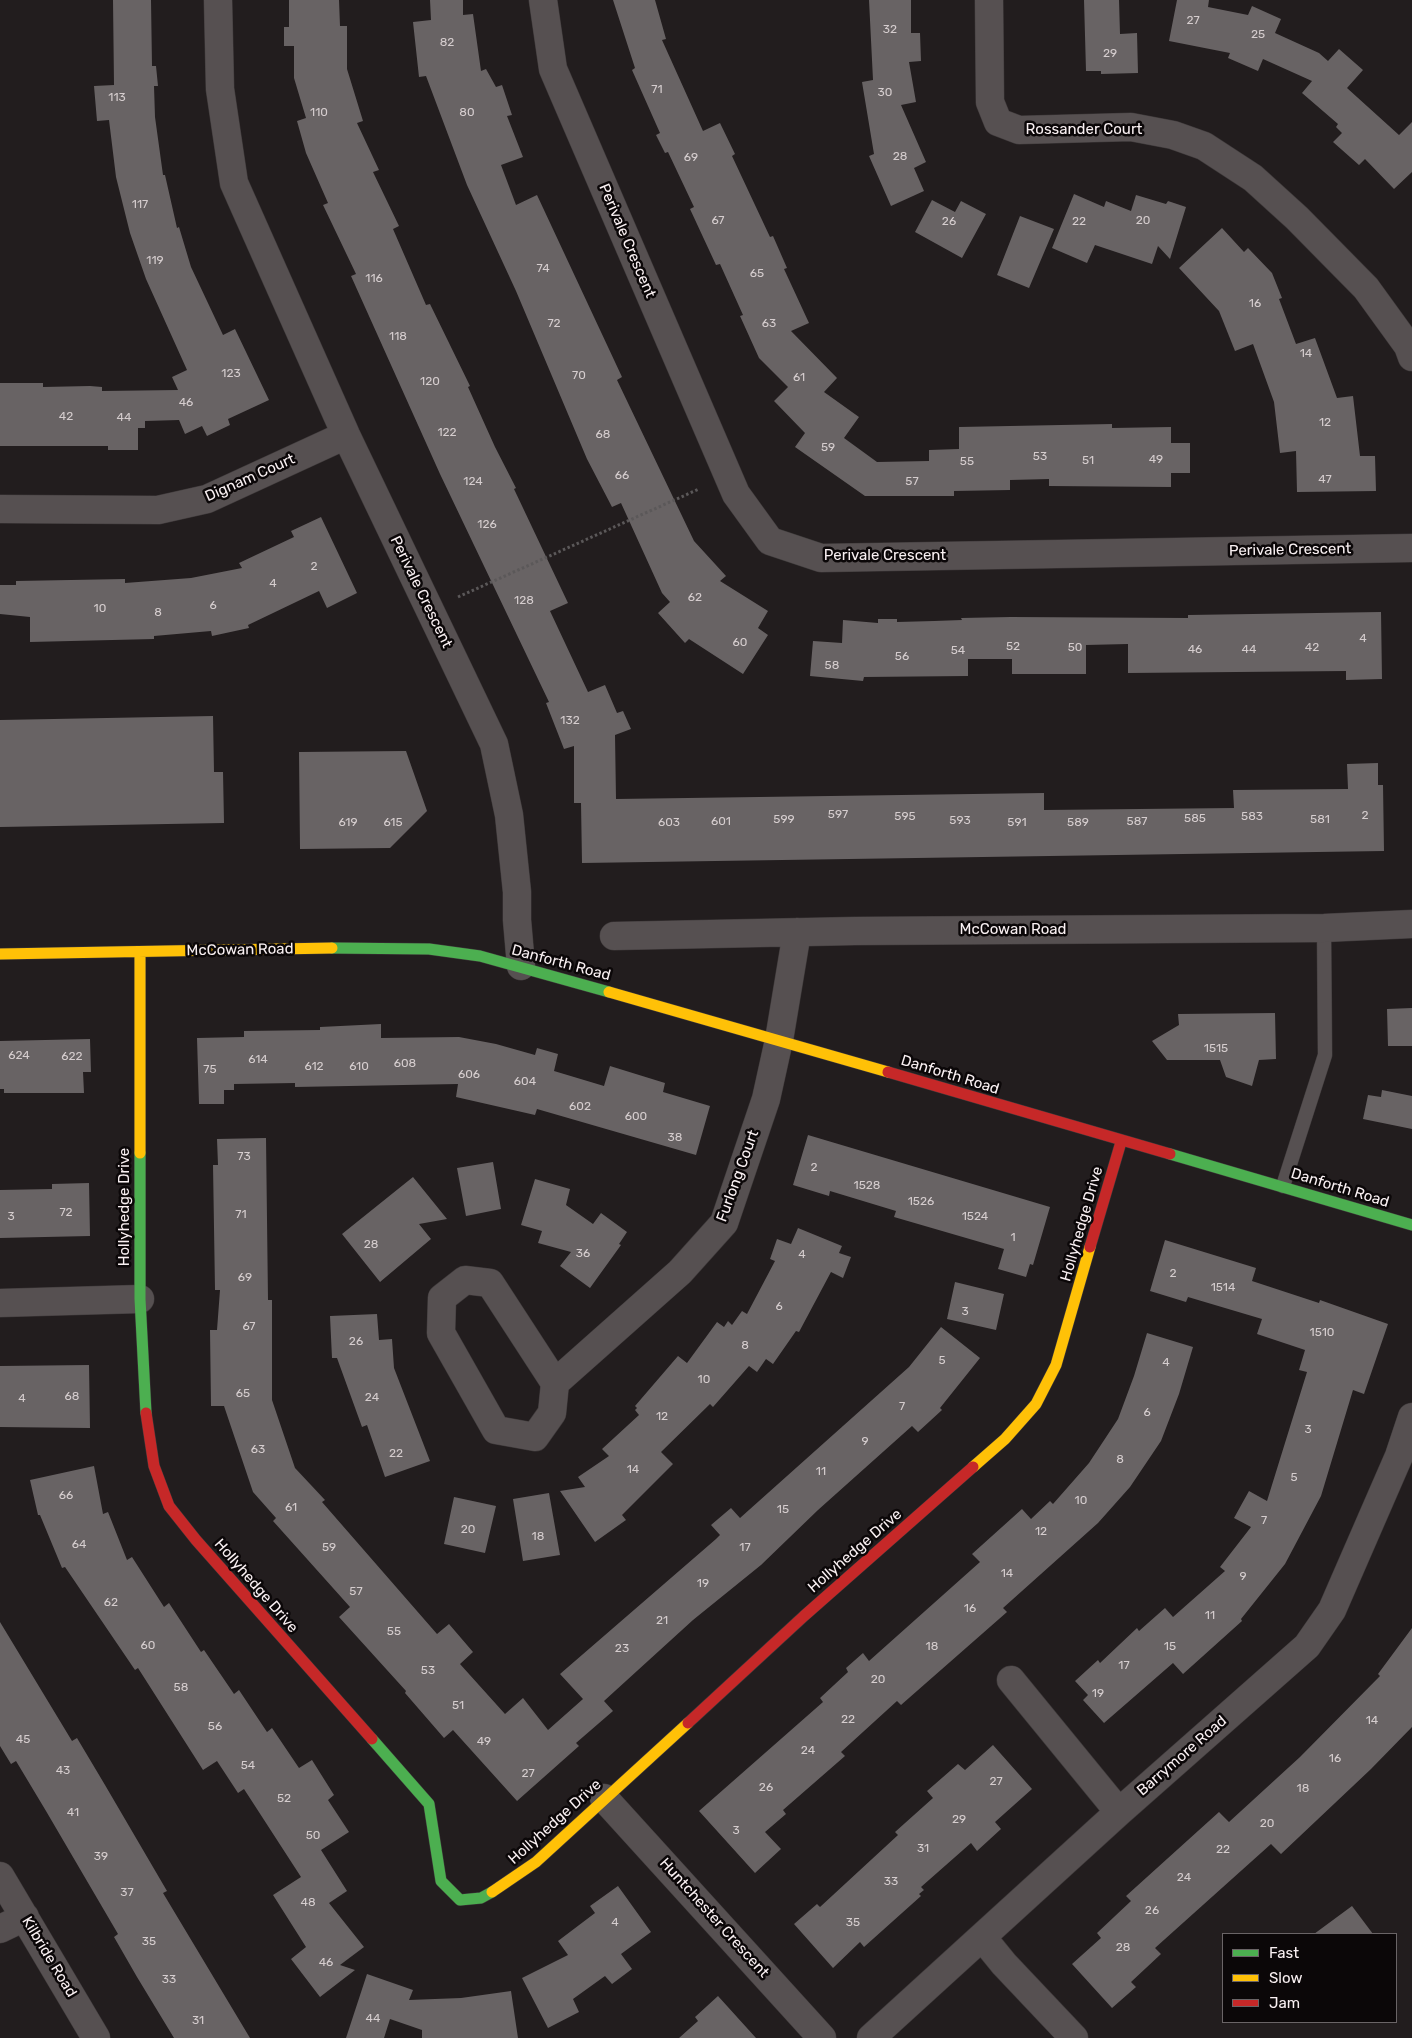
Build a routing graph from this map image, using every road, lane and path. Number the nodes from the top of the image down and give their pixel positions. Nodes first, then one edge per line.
1 (218, 0) edge
2 (544, 0) edge
3 (989, 0) edge
4 (1412, 357) edge
5 (346, 435) junction
6 (699, 489) dead end
7 (0, 509) edge
8 (1412, 548) edge
9 (458, 596) dead end
10 (1412, 924) edge
11 (1324, 928) junction
12 (798, 932) junction
13 (614, 936) dead end
14 (140, 952) junction
15 (0, 954) edge
16 (480, 956) joint
17 (521, 966) junction
18 (779, 1040) junction
19 (1121, 1142) junction
20 (1283, 1186) junction
21 (1412, 1225) edge
22 (140, 1299) junction
23 (0, 1303) edge
24 (555, 1383) junction
25 (1412, 1417) edge
26 (1011, 1680) dead end
27 (604, 1798) junction
28 (1120, 1812) junction
29 (0, 1876) edge
30 (25, 1917) junction
31 (0, 1929) edge
32 (982, 1937) junction
33 (96, 2038) edge
34 (822, 2038) edge
35 (871, 2038) edge
36 (1074, 2038) edge

1 - 5 street, Perivale Crescent
2 - 8 street, Perivale Crescent
3 - 4 street, Rossander Court
5 - 7 street, Dignam Court
5 - 17 street, Perivale Crescent
6 - 9 path
10 - 11 street, McCowan Road
11 - 12 street, McCowan Road
11 - 20 lane
12 - 13 street, McCowan Road
12 - 18 street, Furlong Court
14 - 15 street, McCowan Road
14 - 16 street, McCowan Road
14 - 22 street, Hollyhedge Drive
16 - 17 street, Danforth Road
17 - 18 street, Danforth Road
18 - 19 street, Danforth Road
18 - 24 street, Furlong Court
19 - 20 street, Danforth Road
19 - 27 street, Hollyhedge Drive
20 - 21 street, Danforth Road
22 - 23 street
22 - 27 street, Hollyhedge Drive
24 - 24 street
25 - 28 street, Barrymore Road
26 - 28 street
27 - 34 street, Huntchester Crescent
28 - 32 street, Barrymore Road
29 - 30 street, Kilbride Road
30 - 31 street
30 - 33 street, Kilbride Road
32 - 35 street, Barrymore Road
32 - 36 street

